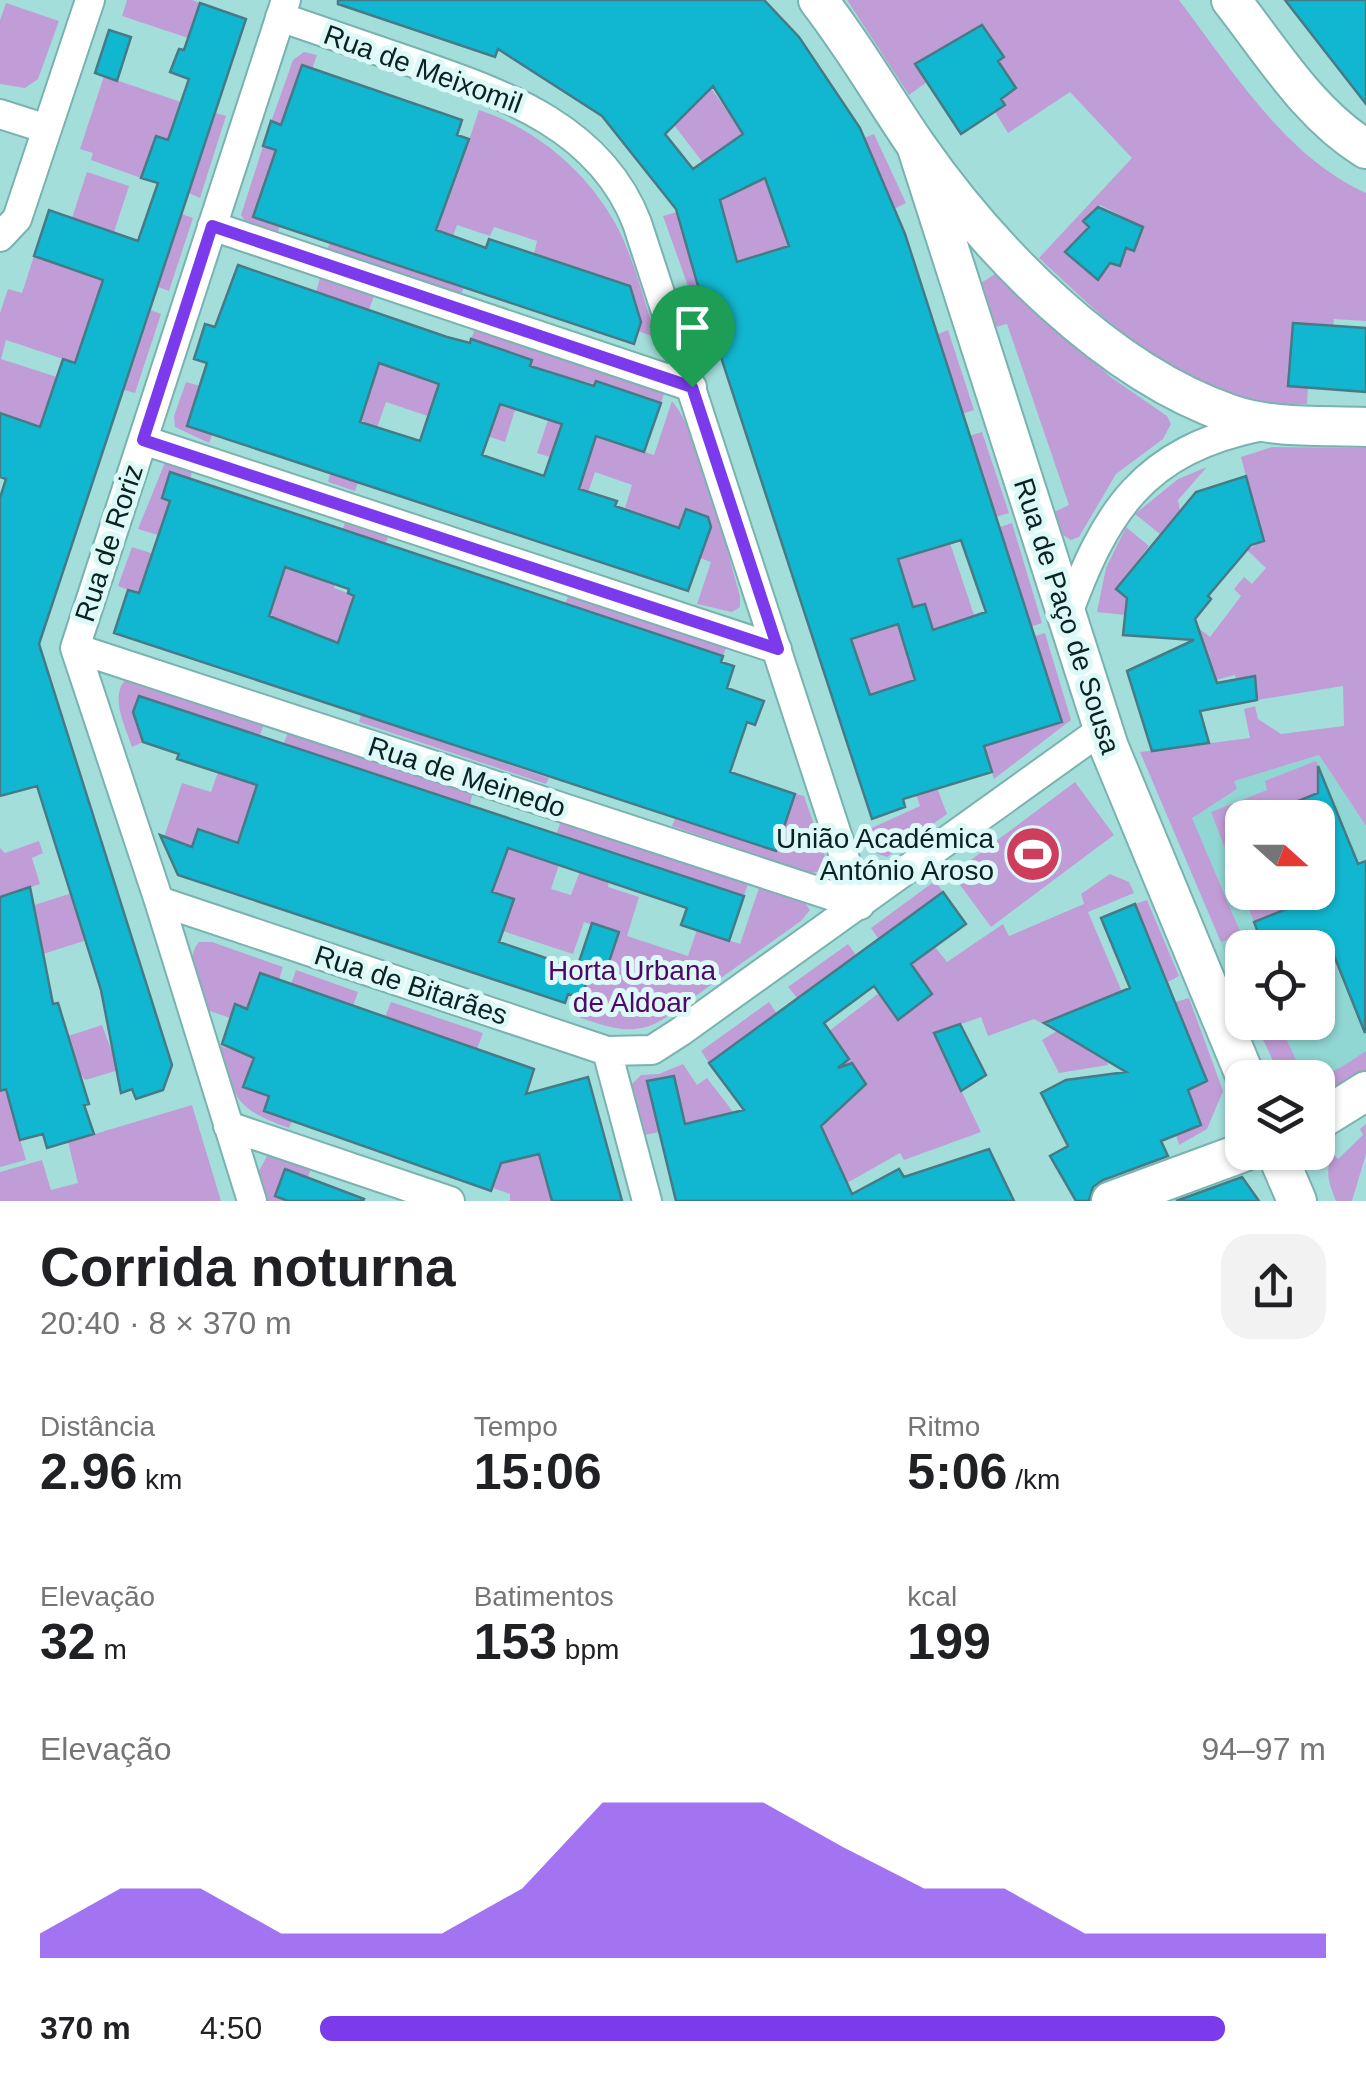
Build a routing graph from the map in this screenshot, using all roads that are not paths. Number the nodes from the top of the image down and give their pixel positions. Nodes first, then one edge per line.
1 (90, 0) edge
2 (818, 0) edge
3 (1231, 0) edge
4 (283, 8) edge
5 (0, 114) edge
6 (47, 129) junction
7 (916, 145) junction
8 (1366, 149) edge
9 (212, 226) junction
10 (0, 237) edge
11 (692, 387) junction
12 (1273, 423) junction
13 (1366, 427) edge
14 (143, 440) junction
15 (1066, 620) junction
16 (74, 648) junction
17 (778, 649) junction
18 (1104, 728) junction
19 (159, 901) junction
20 (860, 905) junction
21 (608, 1050) junction
22 (1239, 1060) edge
23 (1366, 1092) edge
24 (1335, 1111) edge
25 (228, 1126) junction
26 (1225, 1159) edge
27 (1284, 1170) edge
28 (252, 1201) edge
29 (450, 1201) edge
30 (647, 1201) edge
31 (1110, 1201) edge
32 (1297, 1201) edge

1 - 6 street
2 - 7 street
3 - 8 street
4 - 9 street, Rua de Roriz
4 - 11 street, Rua de Meixomil
5 - 6 street
6 - 10 street
7 - 12 street
7 - 15 street, Rua de Paço de Sousa
9 - 11 street
9 - 14 street, Rua de Roriz
11 - 17 street, Rua de Meixomil
12 - 13 street
12 - 15 street
14 - 16 street, Rua de Roriz
14 - 17 street
15 - 18 street, Rua de Paço de Sousa
16 - 19 street, Rua de Roriz
16 - 20 street, Rua de Meinedo
17 - 20 street, Rua de Meixomil
18 - 20 street, Rua de Bitarães
18 - 22 street, Rua de Paço de Sousa
19 - 21 street, Rua de Bitarães
19 - 25 street, Rua de Roriz
20 - 21 street, Rua de Bitarães
21 - 30 street
23 - 24 street
25 - 28 street, Rua de Roriz
25 - 29 street
26 - 31 street
27 - 32 street

